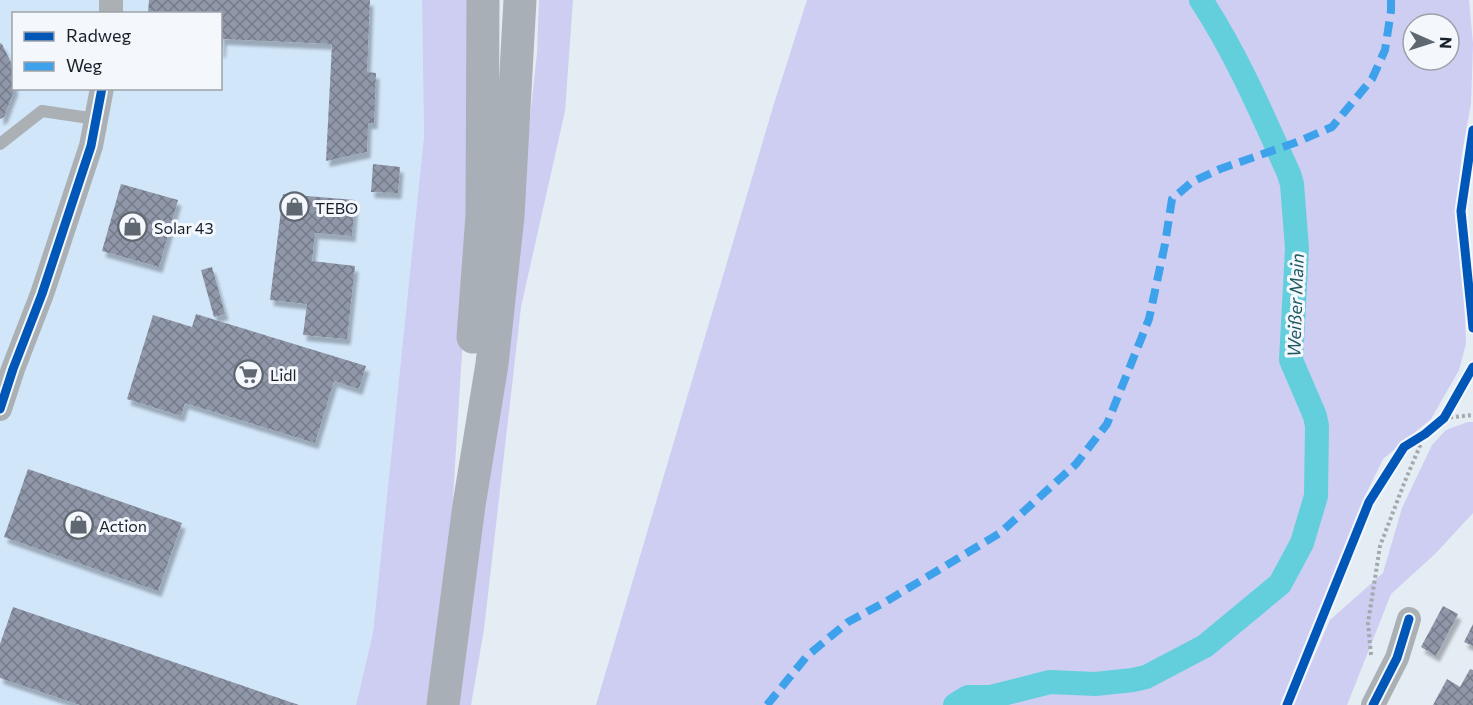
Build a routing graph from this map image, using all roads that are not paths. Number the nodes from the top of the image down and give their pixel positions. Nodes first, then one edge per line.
1 (483, 0) edge
2 (520, 0) edge
3 (102, 90) edge
4 (96, 119) junction
5 (0, 144) edge
6 (0, 409) edge
7 (469, 505) junction
8 (1409, 619) dead end
9 (443, 705) edge
10 (1373, 705) edge

1 - 7 highway
2 - 7 highway
3 - 4 street
4 - 5 lane
4 - 6 street
7 - 9 highway
8 - 10 street

